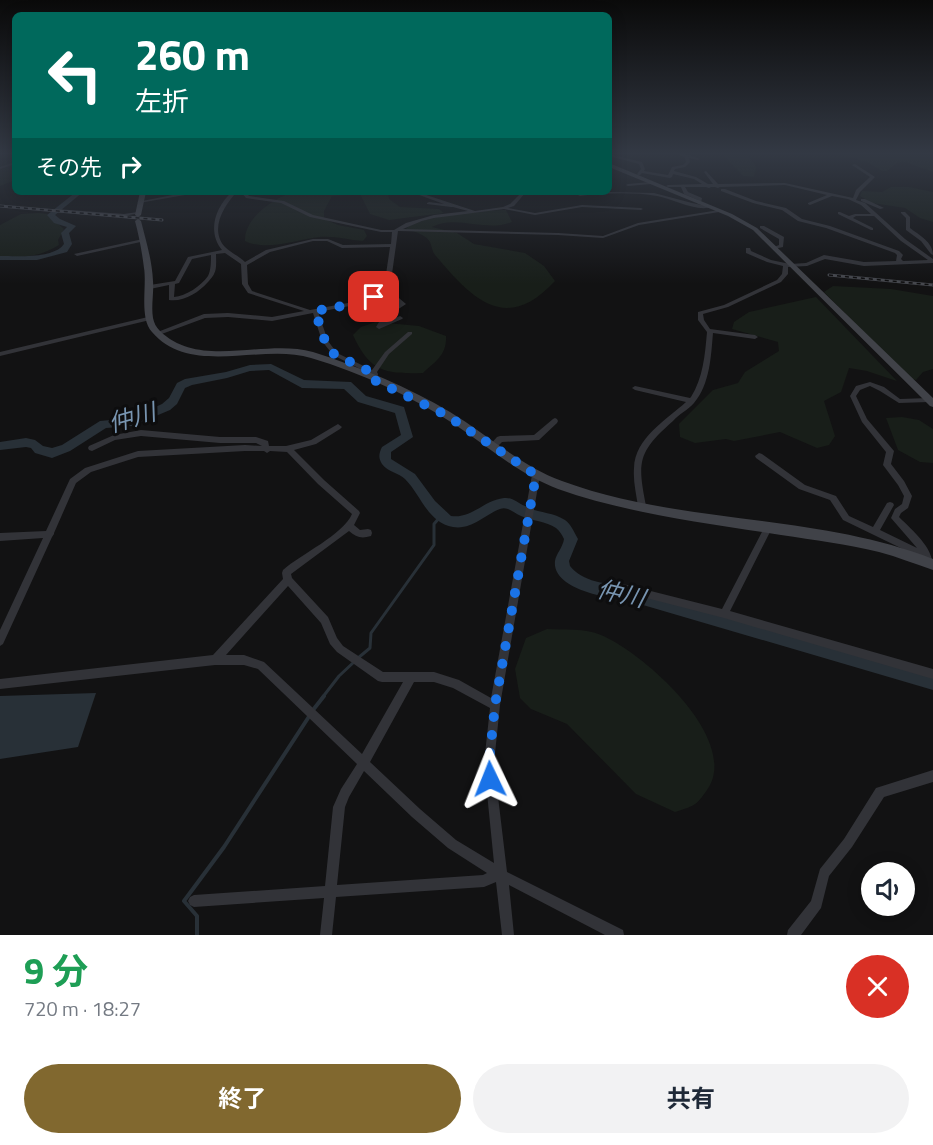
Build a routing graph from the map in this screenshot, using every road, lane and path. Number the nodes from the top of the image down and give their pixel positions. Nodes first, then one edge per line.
1 (141, 197) edge
2 (169, 197) edge
3 (230, 197) edge
4 (248, 197) edge
5 (429, 197) edge
6 (520, 197) edge
7 (665, 197) edge
8 (685, 197) edge
9 (694, 197) edge
10 (741, 197) edge
11 (826, 197) edge
12 (847, 197) edge
13 (855, 198) junction
14 (139, 202) junction
15 (699, 202) junction
16 (429, 203) dead end
17 (810, 204) dead end
18 (462, 206) junction
19 (711, 207) junction
20 (504, 208) junction
21 (882, 208) dead end
22 (641, 209) dead end
23 (58, 210) dead end
24 (719, 211) junction
25 (475, 212) junction
26 (849, 212) dead end
27 (840, 213) dead end
28 (903, 213) dead end
29 (855, 215) junction
30 (875, 215) junction
31 (138, 216) junction
32 (849, 220) junction
33 (841, 226) dead end
34 (762, 227) dead end
35 (871, 229) dead end
36 (836, 230) junction
37 (396, 231) junction
38 (143, 240) junction
39 (392, 245) junction
40 (776, 248) junction
41 (748, 249) dead end
42 (226, 251) junction
43 (933, 253) edge
44 (77, 254) dead end
45 (214, 254) junction
46 (933, 261) edge
47 (904, 263) junction
48 (244, 264) junction
49 (789, 266) junction
50 (172, 284) junction
51 (150, 286) junction
52 (384, 288) junction
53 (356, 303) junction
54 (315, 311) junction
55 (384, 316) junction
56 (400, 318) dead end
57 (148, 319) junction
58 (708, 330) junction
59 (410, 333) dead end
60 (157, 334) junction
61 (755, 337) dead end
62 (0, 354) edge
63 (374, 376) junction
64 (635, 388) dead end
65 (692, 401) junction
66 (931, 402) edge
67 (555, 421) dead end
68 (338, 427) dead end
69 (493, 446) junction
70 (92, 448) dead end
71 (289, 449) junction
72 (267, 450) junction
73 (759, 456) dead end
74 (536, 475) junction
75 (890, 505) dead end
76 (642, 506) junction
77 (348, 526) junction
78 (768, 528) junction
79 (875, 531) junction
80 (368, 532) dead end
81 (50, 534) junction
82 (0, 537) edge
83 (931, 563) edge
84 (288, 580) junction
85 (623, 588) dead end
86 (724, 614) junction
87 (0, 641) edge
88 (215, 660) junction
89 (933, 674) edge
90 (411, 678) junction
91 (0, 684) edge
92 (495, 705) junction
93 (364, 761) junction
94 (933, 776) edge
95 (501, 875) junction
96 (330, 893) junction
97 (194, 901) dead end
98 (326, 935) edge
99 (508, 935) edge
100 (618, 935) edge
101 (793, 935) edge

1 - 14 street
2 - 14 street
3 - 42 street
4 - 37 street
5 - 18 street
6 - 20 street
7 - 19 street
8 - 15 street
9 - 15 street
10 - 36 street
11 - 17 street
12 - 13 street
13 - 21 street
13 - 30 street
14 - 31 street
15 - 19 street
16 - 18 street
18 - 25 street
19 - 24 street
20 - 22 street
20 - 25 street
23 - 31 street
24 - 37 street
24 - 40 street
25 - 37 street
26 - 29 street
27 - 32 street
28 - 43 street
29 - 30 street
29 - 32 street
30 - 46 street
31 - 38 street
32 - 35 street
33 - 36 street
34 - 40 street
36 - 47 street
37 - 39 street
38 - 44 street
38 - 51 street
39 - 48 street
39 - 52 street
40 - 49 street
41 - 49 street
42 - 45 street
42 - 48 street
45 - 50 street
45 - 50 street
46 - 47 street
47 - 49 street
48 - 54 street
49 - 58 street
49 - 66 street
50 - 51 street
51 - 57 street
52 - 53 street
52 - 55 street
53 - 54 street
53 - 55 street
54 - 60 street
54 - 63 street
55 - 56 street
57 - 60 street
57 - 62 street
58 - 61 street
58 - 65 street
59 - 63 street
60 - 63 street
63 - 69 street
64 - 65 street
65 - 76 street
66 - 83 street
67 - 69 street
68 - 71 street
69 - 74 street
70 - 72 street
71 - 72 street
71 - 77 street
72 - 81 street
73 - 79 street
74 - 76 street
74 - 92 street
75 - 79 street
76 - 78 street
77 - 80 street
77 - 84 street
78 - 83 street
78 - 86 street
79 - 83 street
81 - 82 street
81 - 87 street
84 - 88 street
84 - 90 street
85 - 86 street
86 - 89 street
88 - 91 street
88 - 93 street
90 - 92 street
90 - 93 street
92 - 95 street
93 - 95 street
93 - 96 street
94 - 101 street
95 - 96 street
95 - 99 street
95 - 100 street
96 - 97 street
96 - 98 street

